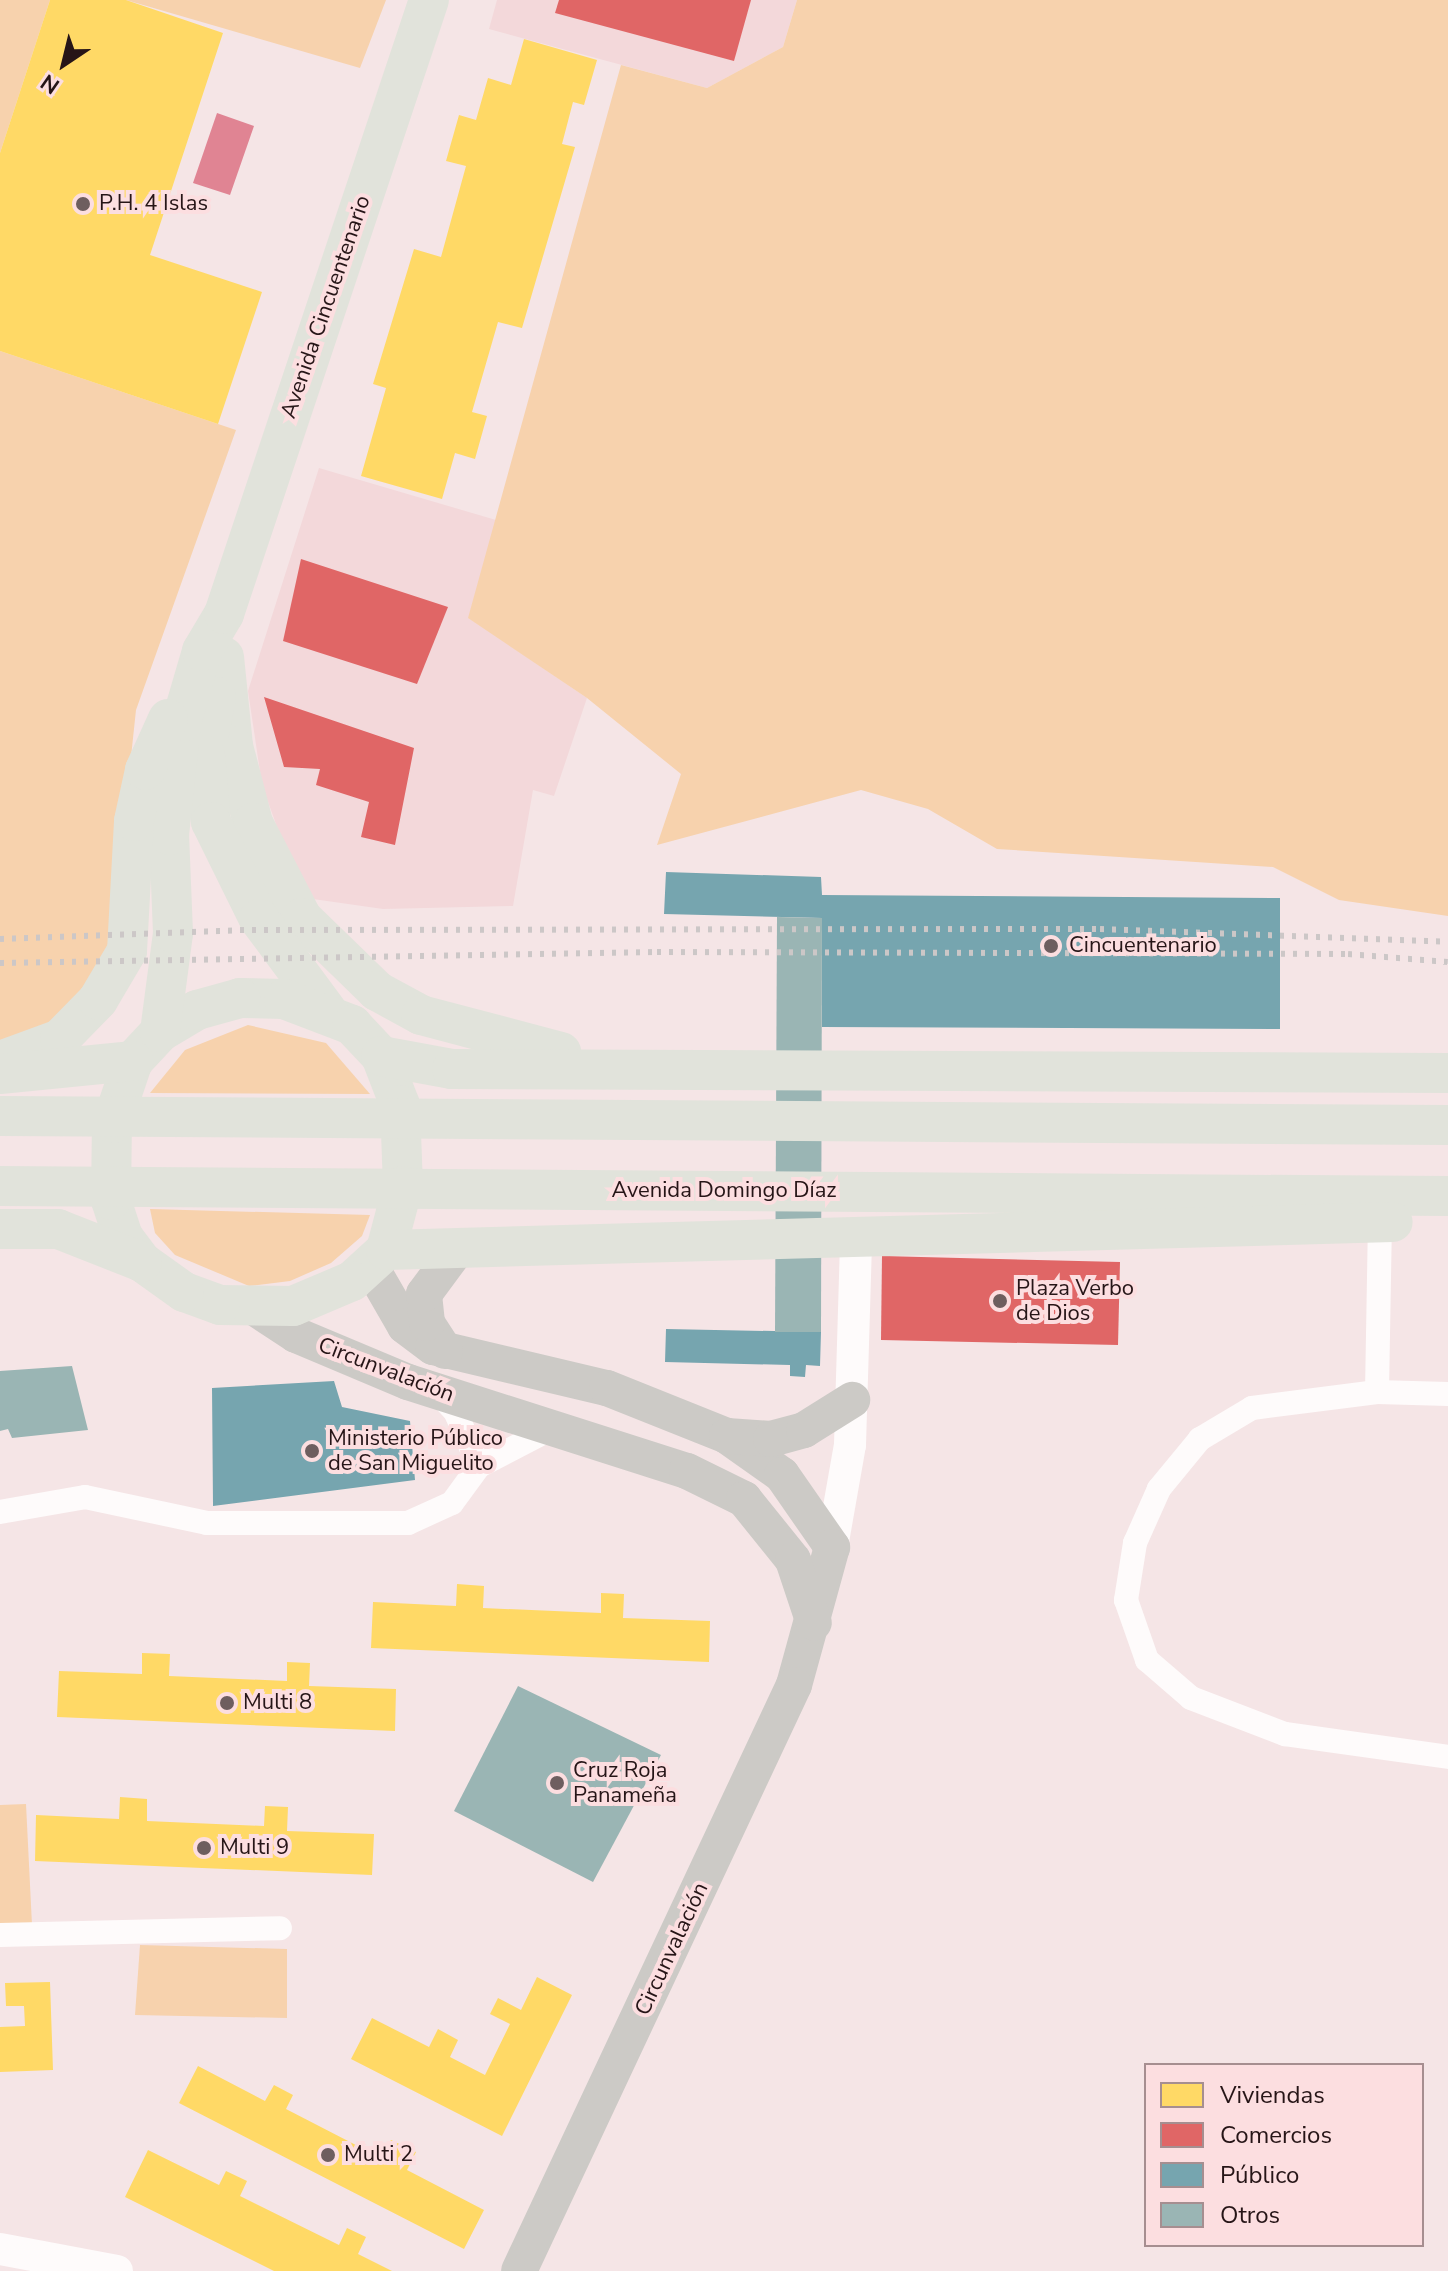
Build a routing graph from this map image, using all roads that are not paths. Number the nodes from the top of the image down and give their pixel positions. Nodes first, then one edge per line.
1 (429, 0) edge
2 (213, 654) junction
3 (327, 1011) junction
4 (160, 1032) junction
5 (381, 1056) junction
6 (0, 1061) edge
7 (640, 1066) junction
8 (1448, 1073) edge
9 (0, 1074) edge
10 (128, 1074) junction
11 (0, 1116) edge
12 (1448, 1125) edge
13 (0, 1186) edge
14 (1448, 1196) edge
15 (1448, 1221) edge
16 (1380, 1222) junction
17 (0, 1229) edge
18 (856, 1239) junction
19 (458, 1248) junction
20 (384, 1249) junction
21 (132, 1250) junction
22 (258, 1310) junction
23 (446, 1352) junction
24 (437, 1392) junction
25 (1377, 1392) junction
26 (1448, 1394) edge
27 (852, 1400) junction
28 (554, 1427) junction
29 (727, 1436) junction
30 (479, 1466) junction
31 (0, 1512) edge
32 (832, 1547) junction
33 (814, 1623) junction
34 (1448, 1757) edge
35 (280, 1928) dead end
36 (0, 1935) edge
37 (0, 2249) edge
38 (117, 2271) edge
39 (519, 2271) edge

1 - 2 main road, Avenida Cincuentenario
2 - 3 main road, Avenida Cincuentenario
2 - 4 main road, Avenida Cincuentenario
2 - 6 main road
2 - 7 main road
3 - 4 main road
3 - 5 main road
4 - 10 main road
5 - 7 main road
5 - 20 main road
7 - 8 main road
9 - 10 main road
10 - 21 main road
11 - 12 main road
13 - 14 main road, Avenida Domingo Díaz
15 - 16 main road
16 - 18 main road
16 - 25 street
17 - 21 main road
18 - 19 main road
18 - 27 street, Circunvalación
19 - 20 main road
19 - 23 main road
20 - 22 main road
20 - 23 main road, Circunvalación
21 - 22 main road
22 - 24 main road, Circunvalación
23 - 29 main road, Circunvalación
24 - 28 main road, Circunvalación
24 - 30 street
25 - 26 street
25 - 34 street
27 - 29 main road
27 - 32 street, Circunvalación
28 - 30 street
28 - 33 main road, Circunvalación
29 - 32 main road, Circunvalación
30 - 31 street
32 - 33 main road, Circunvalación
33 - 39 main road, Circunvalación
35 - 36 street
37 - 38 street

